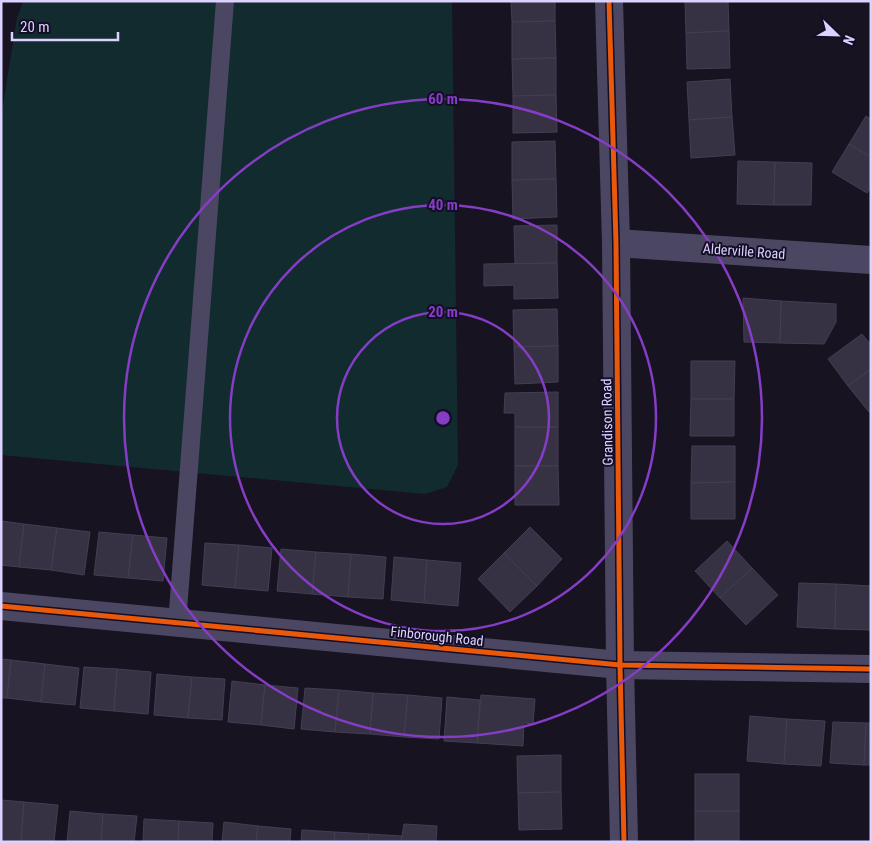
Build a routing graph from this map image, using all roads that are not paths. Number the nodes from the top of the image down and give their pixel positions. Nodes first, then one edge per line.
1 (225, 1) edge
2 (609, 1) edge
3 (616, 243) junction
4 (871, 260) edge
5 (1, 606) edge
6 (176, 622) junction
7 (620, 665) junction
8 (871, 669) edge
9 (624, 842) edge

1 - 6 lane
2 - 3 street, Grandison Road
3 - 4 street, Alderville Road
3 - 7 street, Grandison Road
5 - 6 street, Finborough Road
6 - 7 street, Finborough Road
7 - 8 street, Finborough Road
7 - 9 street, Grandison Road

